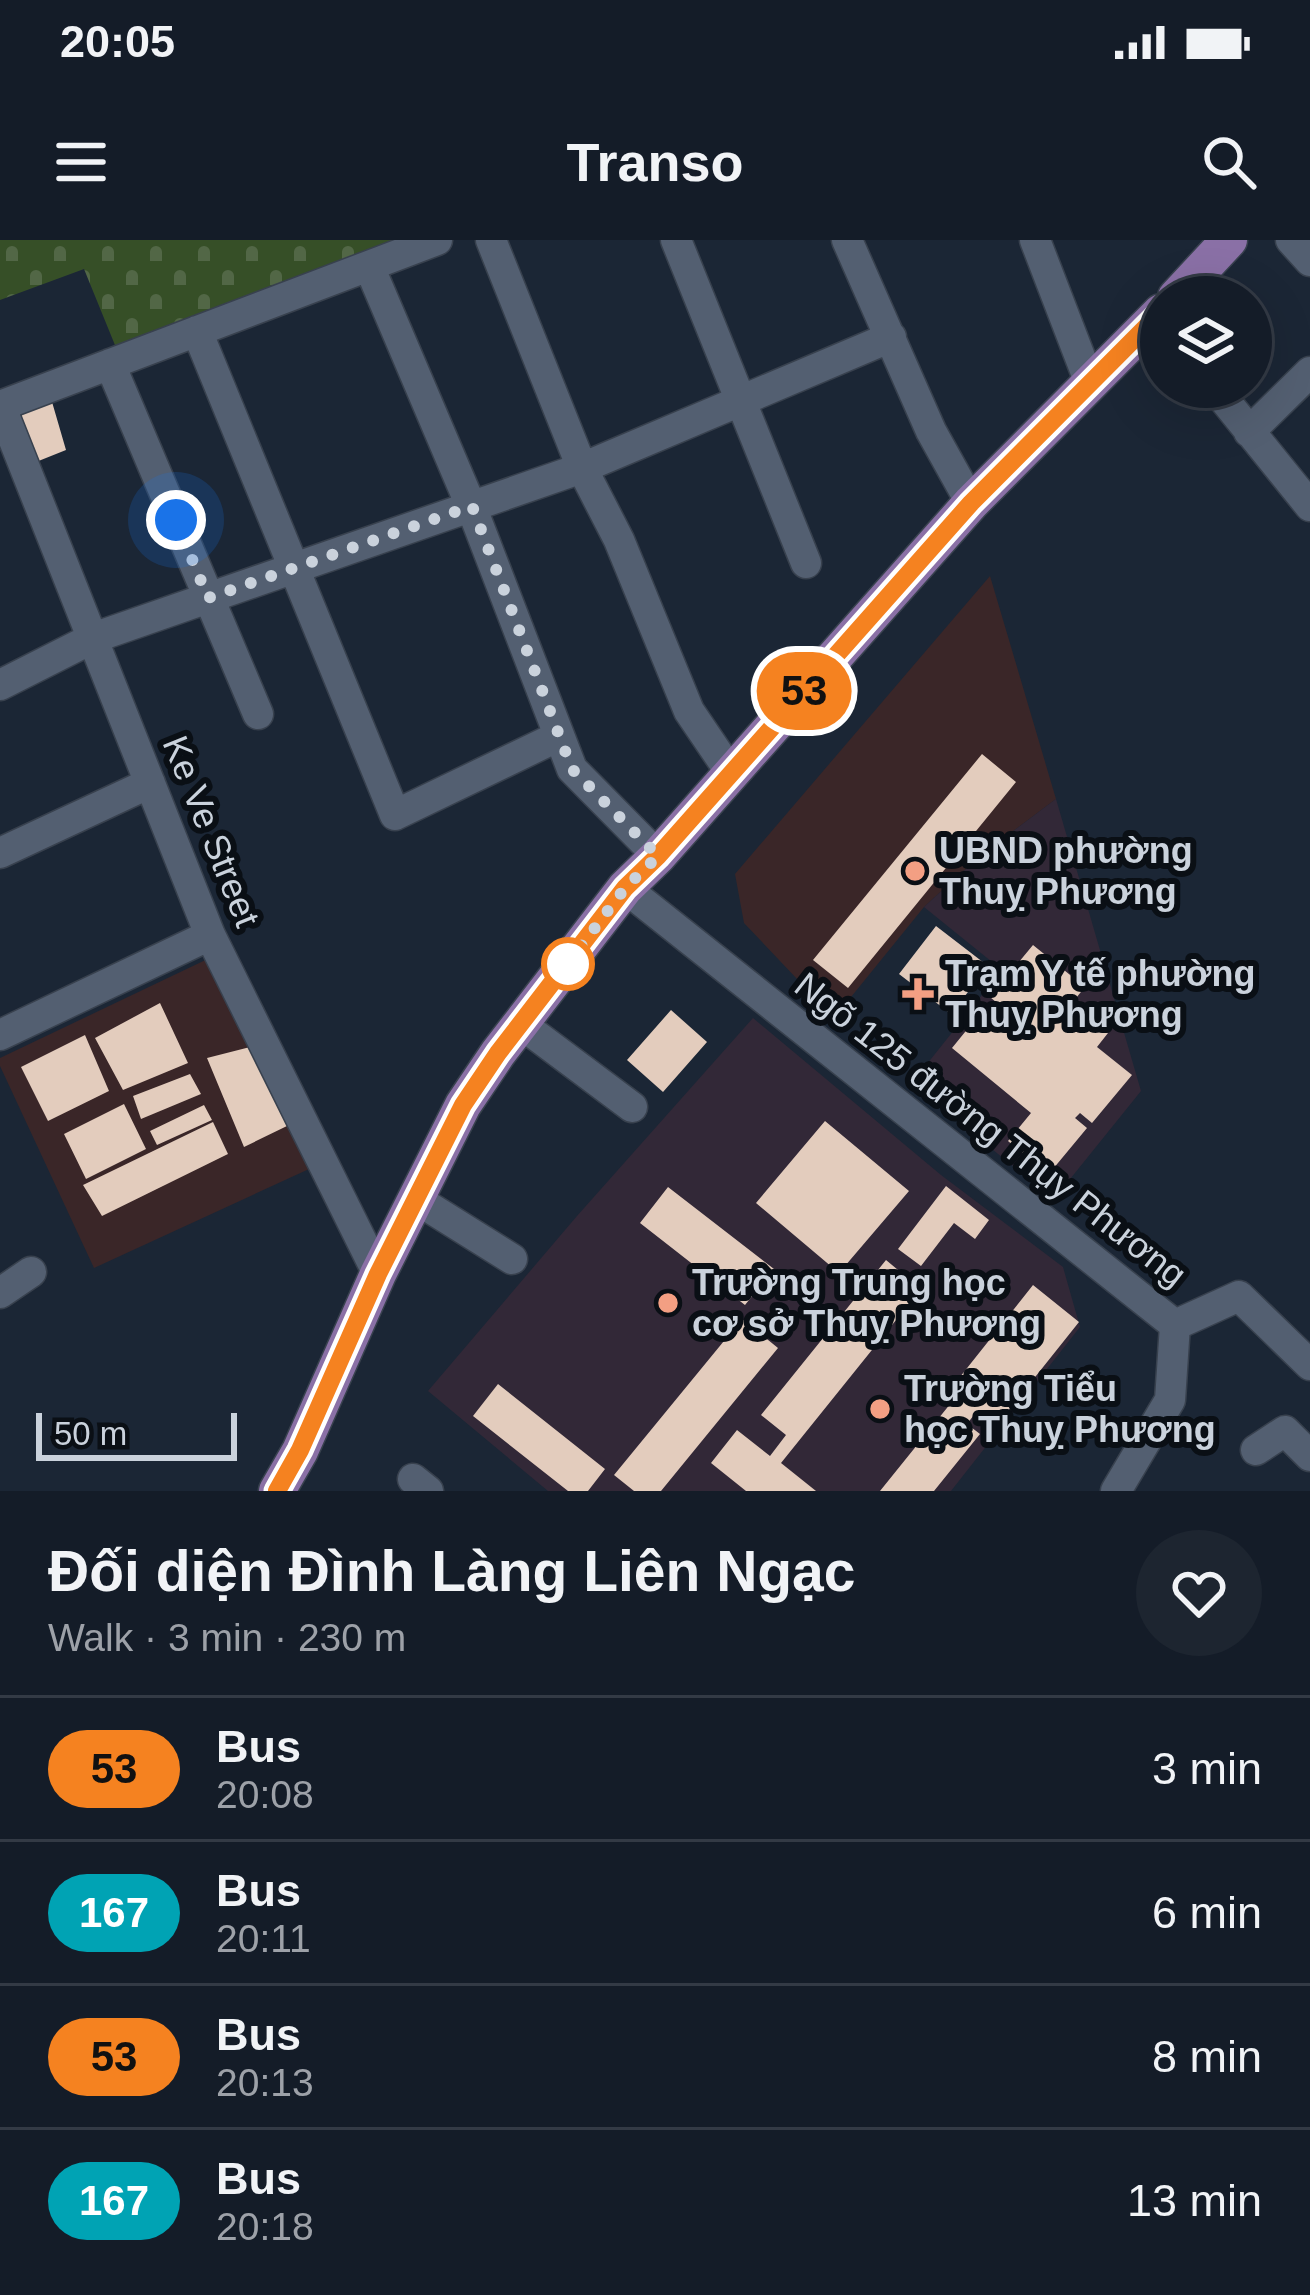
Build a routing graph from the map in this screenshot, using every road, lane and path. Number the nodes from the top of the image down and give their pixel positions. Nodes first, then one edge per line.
1 (437, 240) edge
2 (491, 240) edge
3 (676, 240) edge
4 (847, 240) edge
5 (1035, 240) edge
6 (1229, 240) edge
7 (1291, 240) edge
8 (1310, 261) edge
9 (369, 266) junction
10 (1196, 276) edge
11 (197, 331) junction
12 (1140, 335) edge
13 (891, 337) junction
14 (110, 364) junction
15 (1310, 373) edge
16 (1090, 382) junction
17 (742, 400) junction
18 (0, 406) edge
19 (1230, 408) edge
20 (1249, 432) junction
21 (581, 468) junction
22 (971, 503) junction
23 (472, 506) junction
24 (1310, 506) edge
25 (806, 563) dead end
26 (294, 568) junction
27 (208, 598) junction
28 (93, 638) junction
29 (0, 685) edge
30 (258, 714) dead end
31 (560, 736) junction
32 (730, 773) junction
33 (150, 783) junction
34 (0, 853) edge
35 (658, 856) junction
36 (625, 888) junction
37 (210, 935) junction
38 (521, 1024) junction
39 (0, 1035) edge
40 (632, 1107) dead end
41 (416, 1199) junction
42 (512, 1259) dead end
43 (31, 1272) dead end
44 (378, 1274) junction
45 (0, 1293) edge
46 (1175, 1325) junction
47 (1310, 1366) edge
48 (1256, 1450) dead end
49 (1310, 1456) edge
50 (277, 1491) edge
51 (1116, 1491) edge

1 - 9 street
2 - 21 street
3 - 17 street
4 - 13 street
5 - 16 street
6 - 10 main road
7 - 8 street
9 - 11 street
9 - 23 street
11 - 14 street
11 - 26 street
12 - 16 main road
13 - 17 street
13 - 22 street
14 - 18 street
14 - 27 street
15 - 20 street
16 - 22 main road
17 - 21 street
17 - 25 street
18 - 28 street, Ke Ve Street
19 - 20 street
20 - 24 street
21 - 23 street
21 - 32 street
22 - 32 main road
23 - 26 street
23 - 31 street
26 - 27 street
26 - 31 street
27 - 28 street
27 - 30 street
28 - 29 street
28 - 33 street, Ke Ve Street
31 - 35 street
32 - 35 main road
33 - 34 street
33 - 37 street, Ke Ve Street
35 - 36 main road
36 - 38 main road
36 - 46 street, Ngõ 125 đường Thụy Phương
37 - 39 street
37 - 44 street, Ke Ve Street
38 - 40 street
38 - 41 main road
41 - 42 street
41 - 44 main road
43 - 45 street
44 - 50 main road
46 - 47 street, Ngõ 125 đường Thụy Phương
46 - 51 street
48 - 49 street

